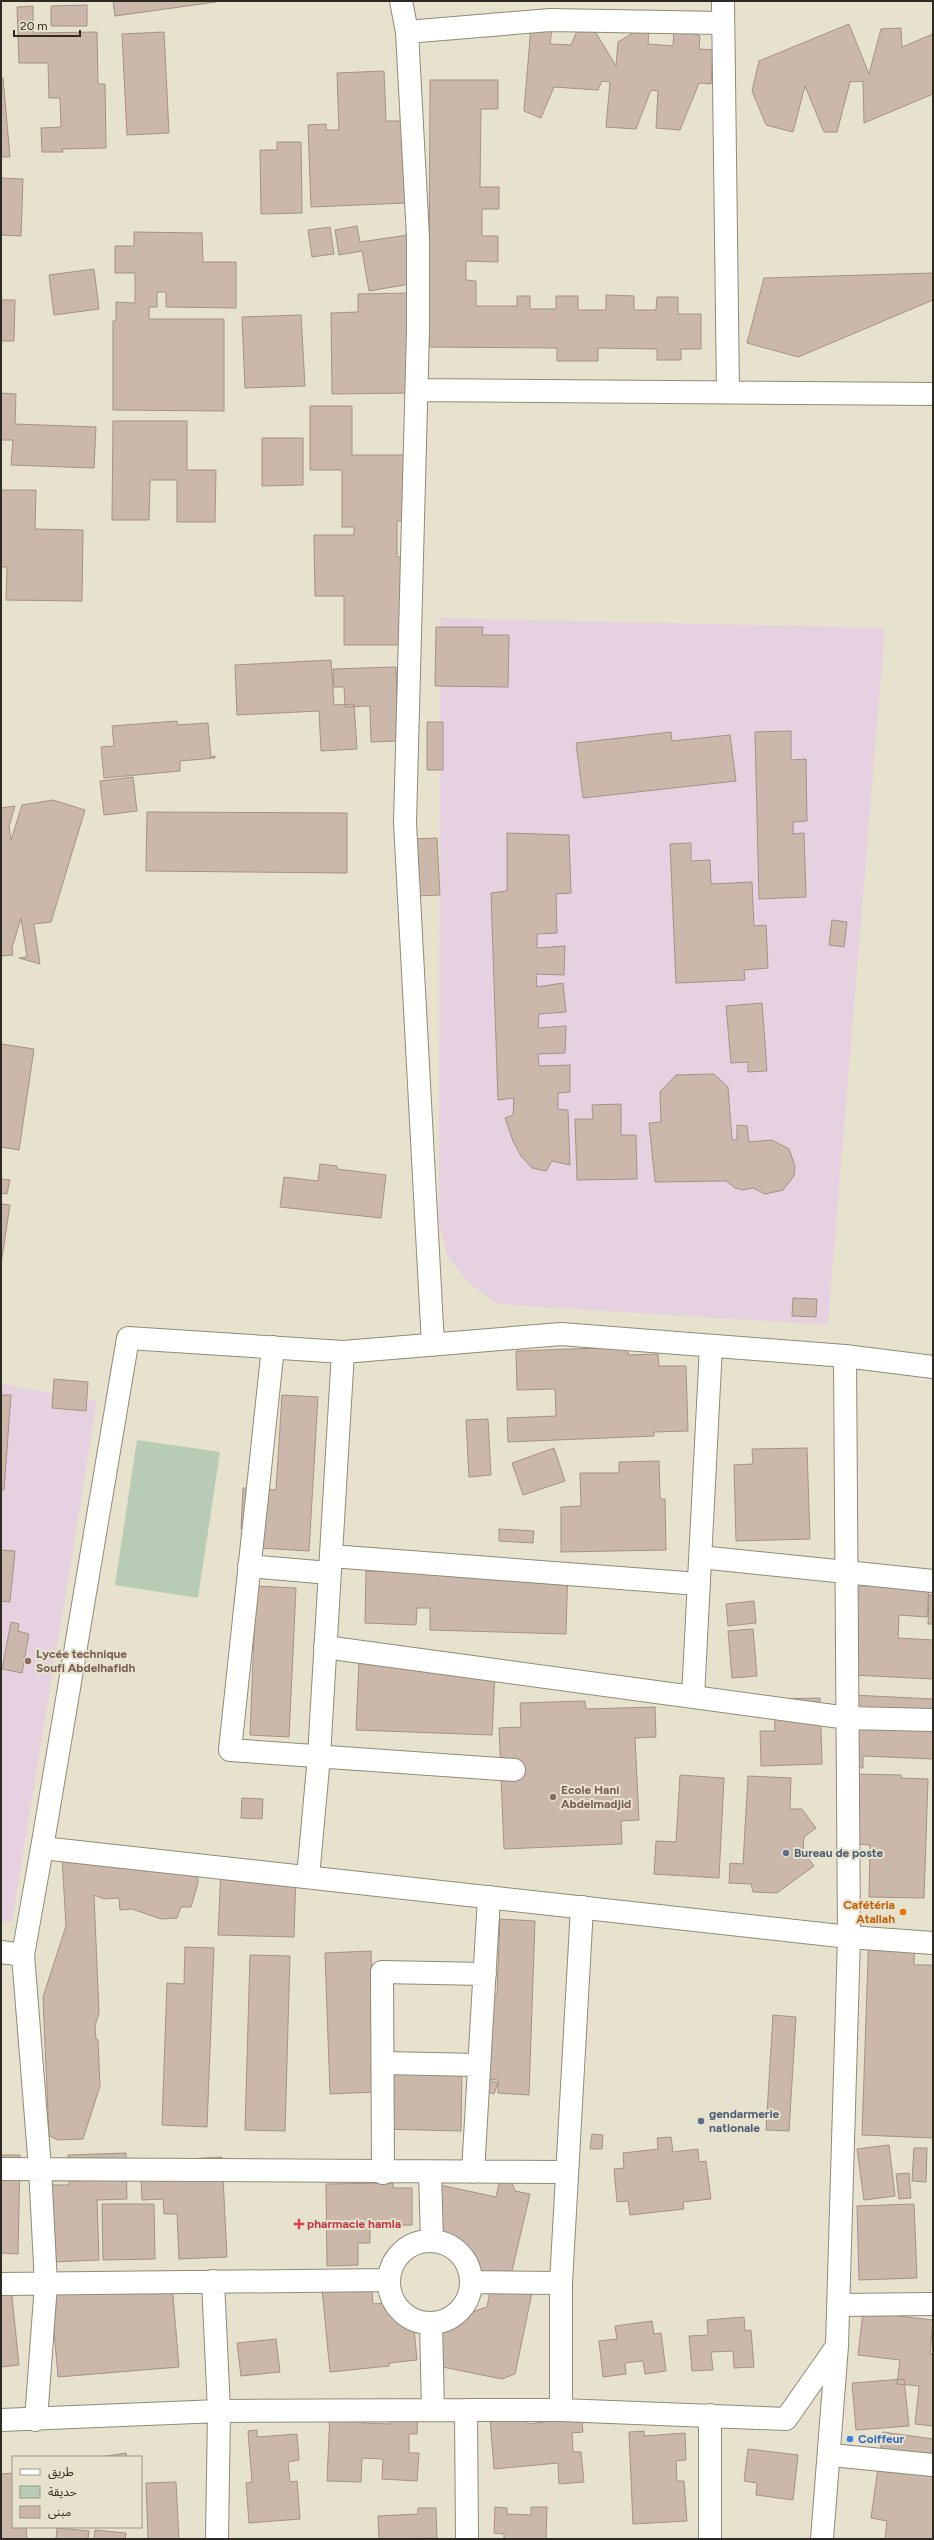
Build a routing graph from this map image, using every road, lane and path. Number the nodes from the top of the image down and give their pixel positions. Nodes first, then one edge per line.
1 (401, 1) edge
2 (723, 1) edge
3 (722, 23) junction
4 (408, 32) junction
5 (417, 390) junction
6 (728, 392) junction
7 (933, 394) edge
8 (433, 1345) junction
9 (711, 1346) junction
10 (273, 1347) junction
11 (343, 1352) junction
12 (845, 1356) junction
13 (933, 1367) edge
14 (700, 1557) junction
15 (330, 1564) junction
16 (249, 1566) junction
17 (847, 1574) junction
18 (933, 1581) edge
19 (699, 1584) junction
20 (325, 1647) junction
21 (693, 1697) junction
22 (848, 1718) junction
23 (933, 1720) edge
24 (319, 1756) junction
25 (514, 1770) dead end
26 (42, 1848) junction
27 (308, 1877) junction
28 (489, 1897) junction
29 (582, 1908) junction
30 (849, 1937) junction
31 (933, 1943) edge
32 (1, 1952) edge
33 (23, 1955) junction
34 (485, 1974) junction
35 (383, 2063) junction
36 (479, 2065) junction
37 (40, 2168) junction
38 (1, 2169) edge
39 (430, 2172) junction
40 (473, 2172) junction
41 (565, 2172) junction
42 (383, 2173) junction
43 (432, 2240) junction
44 (389, 2280) junction
45 (213, 2281) junction
46 (471, 2282) junction
47 (561, 2283) junction
48 (1, 2284) edge
49 (46, 2284) junction
50 (933, 2304) edge
51 (838, 2305) junction
52 (431, 2323) junction
53 (837, 2346) junction
54 (433, 2410) junction
55 (466, 2410) junction
56 (560, 2410) junction
57 (219, 2411) junction
58 (710, 2415) junction
59 (1, 2420) edge
60 (36, 2420) junction
61 (831, 2455) junction
62 (933, 2465) edge
63 (217, 2539) edge
64 (467, 2539) edge
65 (710, 2539) edge
66 (822, 2539) edge

1 - 4 street
2 - 3 street
3 - 4 street
3 - 6 street
4 - 5 street
5 - 6 street
5 - 8 street
6 - 7 street
8 - 9 street
8 - 11 street
9 - 12 street
9 - 14 street
10 - 11 street
10 - 16 street
10 - 26 street
11 - 15 street
12 - 13 street
12 - 17 street
14 - 17 street
14 - 19 street
15 - 16 street
15 - 19 street
15 - 20 street
16 - 24 street
17 - 18 street
17 - 22 street
19 - 21 street
20 - 21 street
20 - 24 street
21 - 22 street
22 - 23 street
22 - 30 street
24 - 25 street
24 - 27 street
26 - 27 street
26 - 33 street
27 - 28 street
28 - 29 street
28 - 34 street
29 - 30 street
29 - 41 street
30 - 31 street
30 - 51 street
32 - 33 street
33 - 37 street
34 - 35 street
34 - 36 street
35 - 36 street
35 - 42 street
36 - 40 street
37 - 38 street
37 - 42 street
37 - 49 street
39 - 40 street
39 - 42 street
39 - 43 street
40 - 41 street
41 - 47 street
43 - 44 street
43 - 46 street
44 - 45 street
44 - 52 street
45 - 49 street
45 - 57 street
46 - 47 street
46 - 52 street
47 - 56 street
48 - 49 street
49 - 60 street
50 - 51 street
51 - 53 street
52 - 54 street
53 - 58 street
53 - 61 street
54 - 55 street
54 - 57 street
55 - 56 street
55 - 64 street
56 - 58 street
57 - 60 street
57 - 63 street
58 - 65 street
59 - 60 street
61 - 62 street
61 - 66 street

